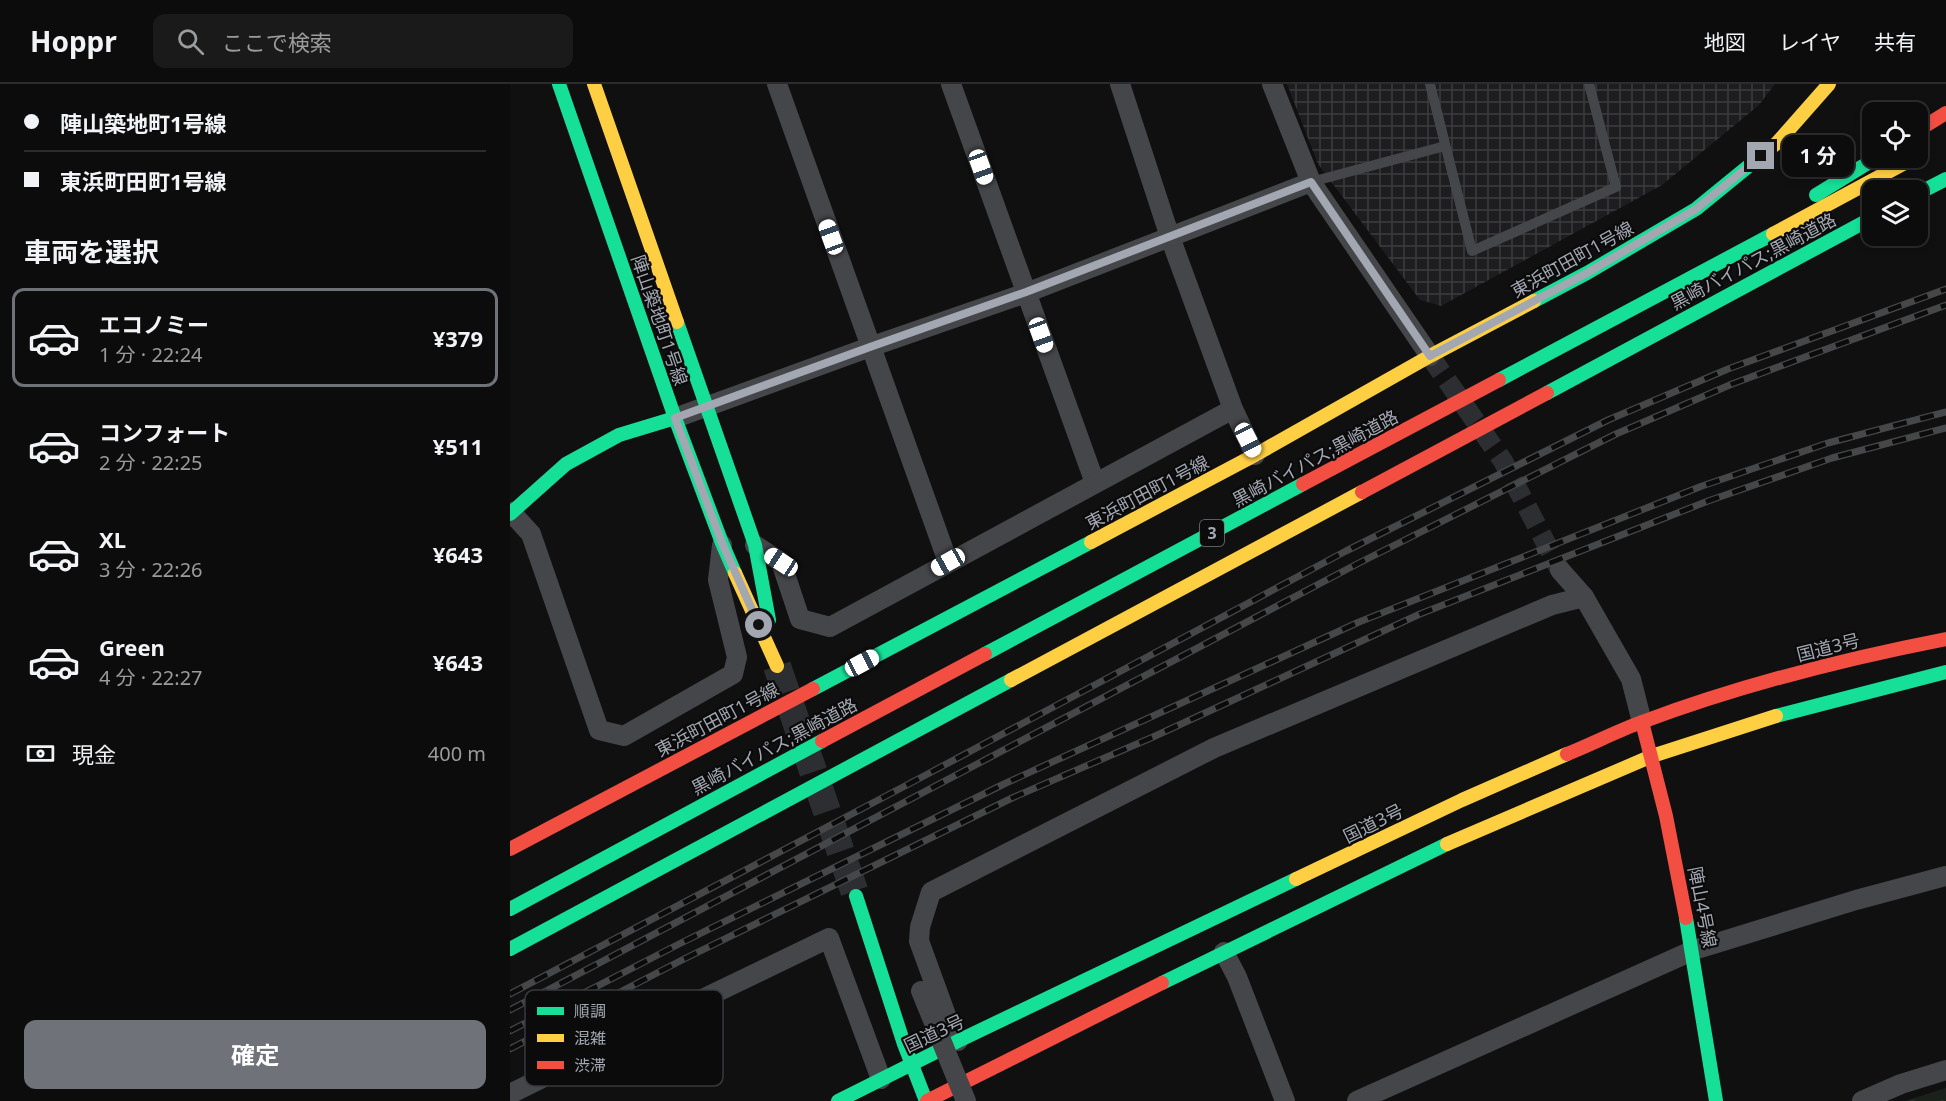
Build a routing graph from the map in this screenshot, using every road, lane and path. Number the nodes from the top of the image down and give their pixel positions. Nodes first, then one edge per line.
1 (559, 84) edge
2 (594, 84) edge
3 (777, 84) edge
4 (951, 84) edge
5 (1120, 84) edge
6 (1272, 84) edge
7 (1430, 84) edge
8 (1588, 84) edge
9 (1829, 84) edge
10 (1946, 113) edge
11 (1928, 124) edge
12 (1445, 146) junction
13 (1862, 167) edge
14 (1895, 168) edge
15 (1946, 179) edge
16 (1311, 182) junction
17 (1928, 188) edge
18 (1946, 189) edge
19 (1928, 197) edge
20 (1862, 225) edge
21 (1170, 237) junction
22 (1026, 292) junction
23 (1661, 295) junction
24 (870, 347) junction
25 (1430, 356) junction
26 (707, 407) junction
27 (1233, 409) junction
28 (675, 418) junction
29 (1256, 455) junction
30 (1095, 483) junction
31 (511, 513) edge
32 (722, 543) junction
33 (755, 545) junction
34 (948, 562) junction
35 (1560, 570) tunnel mouth
36 (1584, 597) junction
37 (1946, 639) edge
38 (1946, 672) edge
39 (1642, 722) junction
40 (1652, 756) junction
41 (510, 849) edge
42 (1946, 876) edge
43 (856, 896) tunnel mouth
44 (510, 909) edge
45 (510, 949) edge
46 (1694, 950) junction
47 (1224, 952) junction
48 (721, 990) edge
49 (921, 991) dead end
50 (958, 1041) junction
51 (911, 1064) junction
52 (1946, 1070) edge
53 (881, 1079) junction
54 (526, 1086) edge
55 (510, 1094) edge
56 (838, 1101) edge
57 (926, 1101) edge
58 (966, 1101) edge
59 (1285, 1101) edge
60 (1357, 1101) edge
61 (1716, 1101) edge
62 (1862, 1101) edge

1 - 28 main road, 陣山築地町1号線
2 - 26 main road, 陣山築地町1号線
3 - 24 street
4 - 22 street
5 - 21 street
6 - 16 street
7 - 12 lane
8 - 12 lane
9 - 25 main road, 東浜町田町1号線
10 - 11 main road
12 - 16 lane
13 - 23 main road, bridge
14 - 23 main road, 黒崎バイパス;黒崎道路 / 3, bridge
15 - 17 main road
16 - 21 street
16 - 25 street
18 - 19 main road
20 - 45 main road, 黒崎バイパス;黒崎道路 / 3, bridge
21 - 22 street
21 - 27 street
22 - 24 street
22 - 30 street
23 - 44 main road, 黒崎バイパス;黒崎道路 / 3, bridge
24 - 26 street
24 - 34 street
25 - 29 main road, 東浜町田町1号線
26 - 28 street
26 - 33 main road, 陣山築地町1号線
27 - 29 street
27 - 30 street
28 - 31 main road
28 - 32 main road, 陣山築地町1号線
29 - 41 main road, 東浜町田町1号線
30 - 34 street
31 - 32 street
32 - 33 main road, 陣山築地町1号線
33 - 34 street
35 - 36 street
36 - 39 street
36 - 50 street
37 - 39 main road, 国道3号
38 - 40 main road
39 - 40 main road, 陣山4号線
39 - 50 main road, 国道3号
40 - 46 main road, 陣山4号線
40 - 47 main road
42 - 46 street
43 - 51 main road
46 - 60 street
46 - 61 main road, 陣山4号線
47 - 57 main road
47 - 59 street
48 - 53 street
49 - 58 street, bridge
50 - 51 main road, 国道3号
51 - 53 main road, 国道3号
51 - 57 main road
52 - 62 street
53 - 56 main road, 国道3号
54 - 55 street

